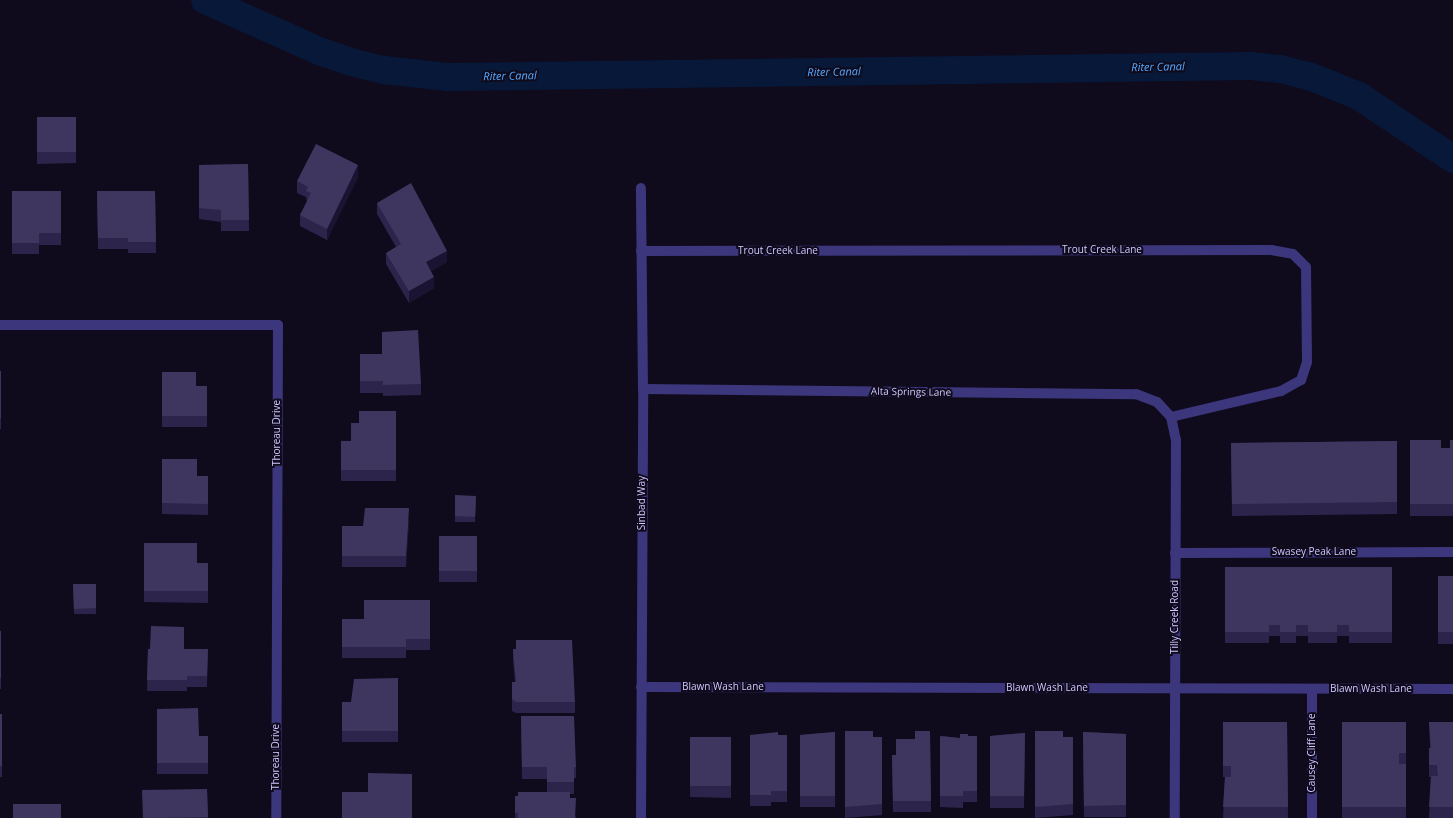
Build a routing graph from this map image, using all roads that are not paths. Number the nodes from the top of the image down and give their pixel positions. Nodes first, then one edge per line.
1 (641, 188) dead end
2 (641, 252) junction
3 (0, 325) edge
4 (643, 389) junction
5 (1171, 417) junction
6 (1453, 552) edge
7 (1175, 553) junction
8 (641, 687) junction
9 (1174, 688) junction
10 (1312, 689) junction
11 (1453, 689) edge
12 (276, 818) edge
13 (641, 818) edge
14 (1175, 818) edge
15 (1312, 818) edge

1 - 2 street, Sinbad Way
2 - 4 street, Sinbad Way
2 - 5 street, Trout Creek Lane
3 - 12 street, Thoreau Drive
4 - 5 street, Alta Springs Lane
4 - 8 street, Sinbad Way
5 - 7 street, Tilly Creek Road
6 - 7 street, Swasey Peak Lane
7 - 9 street, Tilly Creek Road
8 - 9 street, Blawn Wash Lane
8 - 13 street, Sinbad Way
9 - 10 street, Blawn Wash Lane
9 - 14 street, Tilly Creek Road
10 - 11 street, Blawn Wash Lane
10 - 15 street, Causey Cliff Lane

